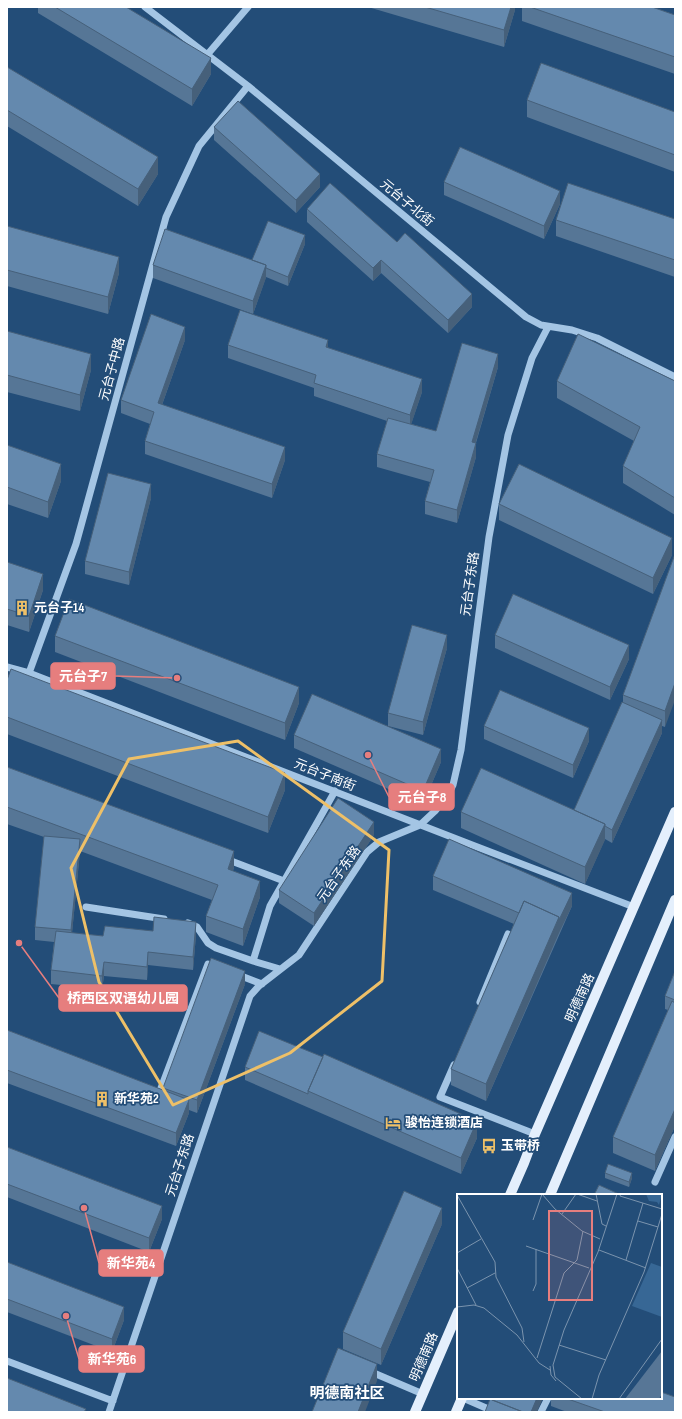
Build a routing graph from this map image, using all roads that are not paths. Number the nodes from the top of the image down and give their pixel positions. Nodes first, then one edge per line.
1 (146, 7) edge
2 (248, 7) edge
3 (207, 55) junction
4 (248, 86) junction
5 (548, 327) junction
6 (675, 377) edge
7 (7, 668) edge
8 (29, 673) junction
9 (335, 791) junction
10 (675, 812) edge
11 (420, 825) junction
12 (216, 856) edge
13 (284, 880) junction
14 (675, 900) edge
15 (86, 907) dead end
16 (634, 907) junction
17 (170, 920) edge
18 (178, 921) edge
19 (508, 934) edge
20 (253, 961) junction
21 (280, 969) junction
22 (262, 984) junction
23 (476, 1012) edge
24 (455, 1061) edge
25 (158, 1097) edge
26 (535, 1134) junction
27 (675, 1137) edge
28 (655, 1182) dead end
29 (510, 1194) edge
30 (550, 1194) edge
31 (457, 1314) edge
32 (7, 1361) edge
33 (365, 1370) edge
34 (423, 1394) junction
35 (462, 1399) edge
36 (464, 1399) edge
37 (548, 1399) edge
38 (113, 1401) junction
39 (109, 1412) edge
40 (415, 1412) edge
41 (456, 1412) edge
42 (493, 1412) edge
43 (541, 1412) edge

1 - 3 street, 元台子北街
2 - 3 street
3 - 4 street, 元台子北街
4 - 5 street, 元台子北街
4 - 8 street, 元台子中路
5 - 6 street, 元台子北街
5 - 11 street, 元台子东路
7 - 8 street, 元台子南街
8 - 9 street, 元台子南街
9 - 11 street, 元台子南街
9 - 13 street
10 - 16 main road, 明德南路
11 - 16 street, 元台子南街
11 - 21 street, 元台子东路
12 - 13 street
13 - 20 street
14 - 30 main road
15 - 17 street
16 - 26 main road, 明德南路
18 - 20 street
19 - 23 street
20 - 21 street
21 - 22 street, 元台子东路
22 - 25 street
22 - 38 street, 元台子东路
24 - 26 street
26 - 29 main road, 明德南路
27 - 28 street
31 - 34 main road, 明德南路
32 - 38 street
33 - 34 street
34 - 40 main road, 明德南路
35 - 41 main road
36 - 42 street
37 - 43 street
38 - 39 street, 元台子东路

